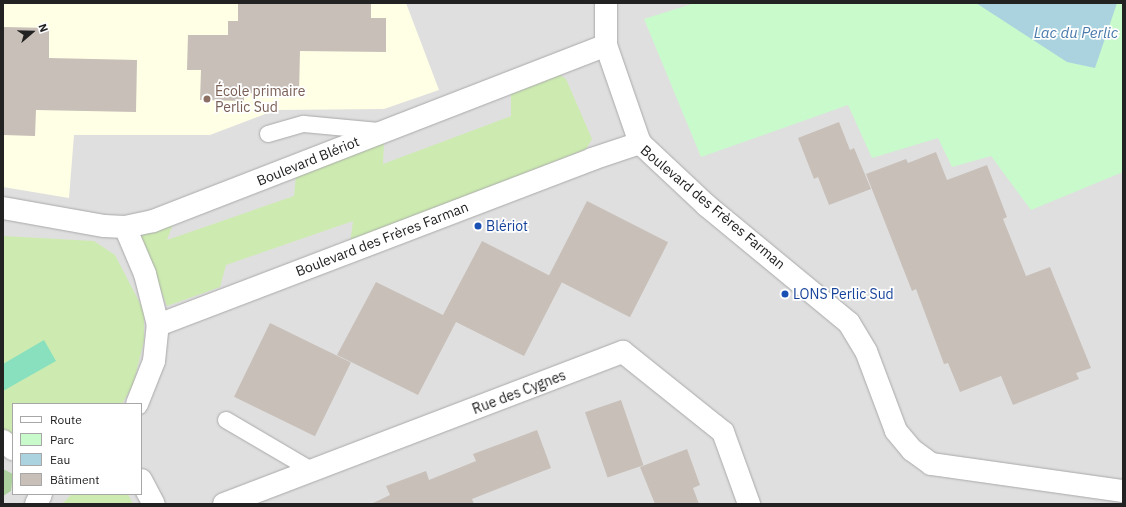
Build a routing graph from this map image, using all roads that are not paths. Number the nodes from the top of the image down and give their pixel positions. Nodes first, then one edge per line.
1 (606, 3) edge
2 (606, 45) junction
3 (381, 131) junction
4 (268, 134) dead end
5 (640, 143) junction
6 (3, 208) edge
7 (125, 227) junction
8 (158, 325) junction
9 (137, 403) edge
10 (226, 420) dead end
11 (3, 441) edge
12 (12, 448) edge
13 (313, 471) junction
14 (142, 482) edge
15 (1123, 491) edge
16 (40, 495) edge
17 (36, 504) edge
18 (154, 504) edge
19 (224, 504) edge
20 (749, 504) edge

1 - 2 street
2 - 3 street, Boulevard Blériot
2 - 5 street
3 - 4 lane
3 - 7 street, Boulevard Blériot
5 - 8 street, Boulevard des Frères Farman
5 - 15 street, Boulevard des Frères Farman
6 - 7 street, Boulevard Blériot
7 - 8 street
8 - 9 street
10 - 13 lane
11 - 12 street
13 - 19 street, Rue des Cygnes
13 - 20 street, Rue des Cygnes
14 - 18 street
16 - 17 street

